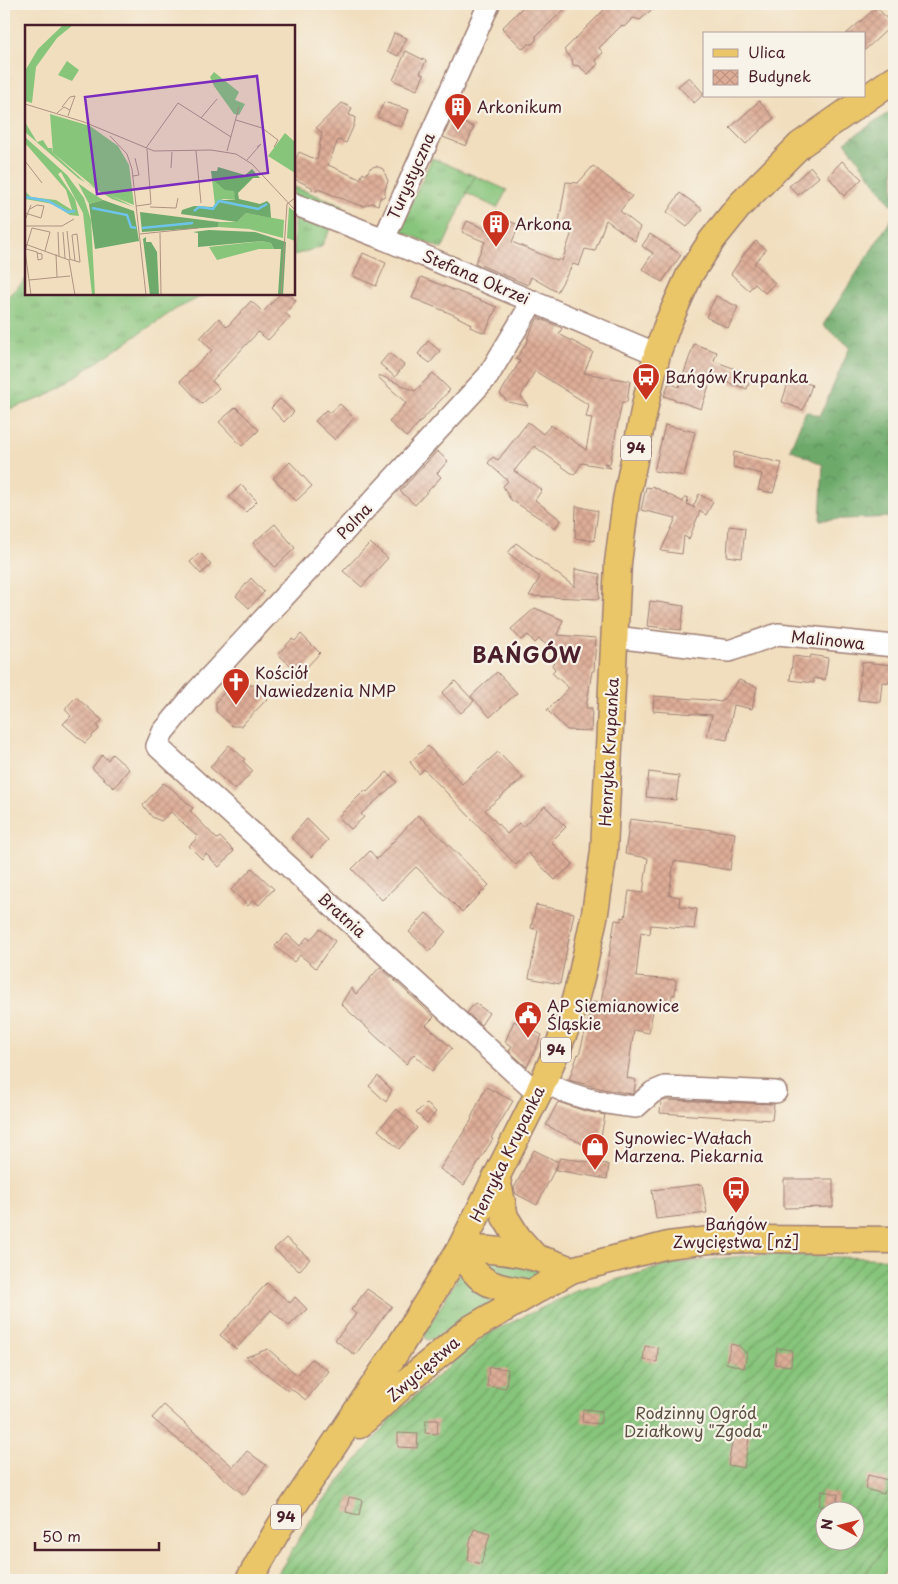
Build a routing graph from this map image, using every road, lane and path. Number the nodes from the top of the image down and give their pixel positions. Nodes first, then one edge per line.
1 (489, 4) edge
2 (894, 79) edge
3 (295, 204) edge
4 (384, 239) junction
5 (533, 301) junction
6 (657, 354) junction
7 (615, 637) junction
8 (894, 646) edge
9 (163, 732) joint
10 (540, 1088) junction
11 (776, 1092) dead end
12 (497, 1179) junction
13 (894, 1240) edge
14 (460, 1249) junction
15 (535, 1257) junction
16 (571, 1270) junction
17 (529, 1294) junction
18 (325, 1456) junction
19 (249, 1580) edge

1 - 4 street, Turystyczna
2 - 6 main road, Henryka Krupanka / 94
3 - 4 street, Stefana Okrzei
4 - 5 street, Stefana Okrzei
5 - 6 street, Stefana Okrzei
5 - 9 street, Polna
6 - 7 main road, Henryka Krupanka / 94
7 - 8 street, Malinowa
7 - 10 main road, Henryka Krupanka / 94
9 - 10 street, Bratnia
10 - 11 street
10 - 12 main road, Henryka Krupanka / 94
12 - 14 main road, Henryka Krupanka / 94
12 - 15 main road
13 - 16 main road, Zwycięstwa
14 - 15 main road
14 - 17 main road
14 - 18 main road, Henryka Krupanka / 94
15 - 16 main road
16 - 17 main road, Zwycięstwa
17 - 18 main road, Zwycięstwa
18 - 19 main road, 94

